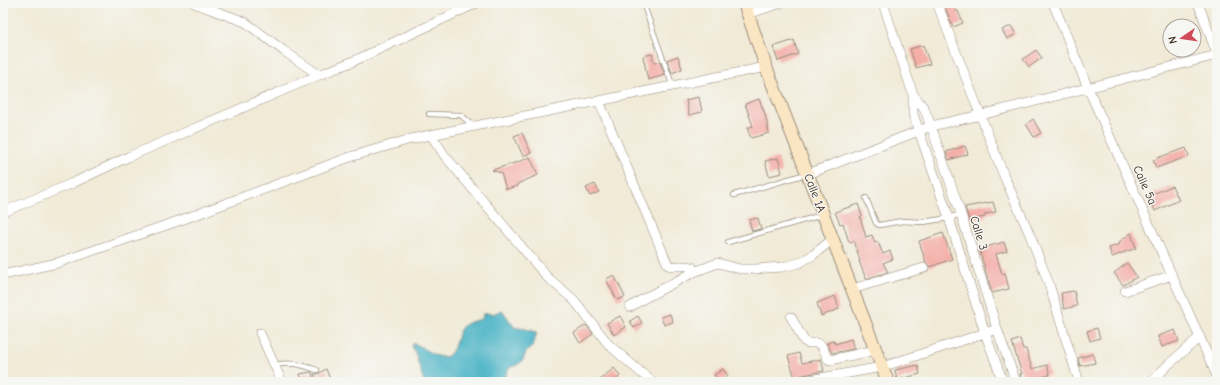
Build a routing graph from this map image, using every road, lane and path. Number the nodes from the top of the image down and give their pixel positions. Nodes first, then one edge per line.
1 (194, 3) edge
2 (477, 3) edge
3 (643, 3) edge
4 (781, 3) edge
5 (883, 3) edge
6 (937, 3) edge
7 (1053, 3) edge
8 (1198, 3) edge
9 (464, 6) edge
10 (746, 9) edge
11 (1217, 54) edge
12 (766, 67) junction
13 (319, 75) junction
14 (673, 87) junction
15 (1088, 88) junction
16 (914, 94) junction
17 (599, 101) junction
18 (429, 114) dead end
19 (981, 115) junction
20 (931, 126) junction
21 (474, 127) junction
22 (919, 130) junction
23 (431, 135) junction
24 (808, 174) junction
25 (734, 195) dead end
26 (866, 198) dead end
27 (3, 212) edge
28 (824, 214) junction
29 (961, 214) junction
30 (949, 218) junction
31 (833, 239) junction
32 (728, 242) dead end
33 (924, 268) dead end
34 (694, 272) junction
35 (3, 275) edge
36 (1172, 275) junction
37 (852, 289) junction
38 (1124, 292) dead end
39 (630, 307) dead end
40 (791, 317) dead end
41 (997, 329) junction
42 (260, 333) dead end
43 (985, 333) junction
44 (1200, 337) junction
45 (876, 350) junction
46 (274, 365) junction
47 (882, 367) junction
48 (317, 370) dead end
49 (1217, 376) edge
50 (282, 382) edge
51 (652, 382) edge
52 (799, 382) edge
53 (888, 382) edge
54 (1003, 382) edge
55 (1016, 382) edge
56 (1079, 382) edge
57 (1151, 382) edge

1 - 13 street
2 - 9 street
3 - 14 lane
4 - 10 street
5 - 16 street, Calle 3
6 - 19 street
7 - 15 street, Calle 5a
8 - 11 street
9 - 13 street
10 - 12 street, Calle 1A
11 - 15 street
12 - 14 street
12 - 24 street, Calle 1A
13 - 27 street
14 - 17 street
15 - 19 street
15 - 36 street, Calle 5a
16 - 20 street, Calle 3
16 - 22 street, Calle 3
17 - 21 street
17 - 34 street
18 - 21 lane
19 - 20 street
19 - 56 street
20 - 22 street
20 - 29 street, Calle 3
21 - 23 street
22 - 24 street
22 - 30 street, Calle 3
23 - 35 street
23 - 51 street
24 - 25 lane
24 - 28 street, Calle 1A
26 - 30 lane
28 - 31 street, Calle 1A
28 - 32 lane
29 - 30 lane
29 - 41 street, Calle 3
30 - 43 street, Calle 3
31 - 34 street
31 - 37 street, Calle 1A
33 - 37 street
34 - 39 street
36 - 38 street
36 - 44 street, Calle 5a
37 - 45 street, Calle 1A
40 - 45 street
41 - 43 street
41 - 55 street, Calle 3
42 - 46 street
43 - 47 street
43 - 54 street, Calle 3
44 - 49 street, Calle 5a
44 - 57 street
45 - 47 street, Calle 1A
46 - 48 lane
46 - 50 street
47 - 52 street
47 - 53 street, Calle 1A

